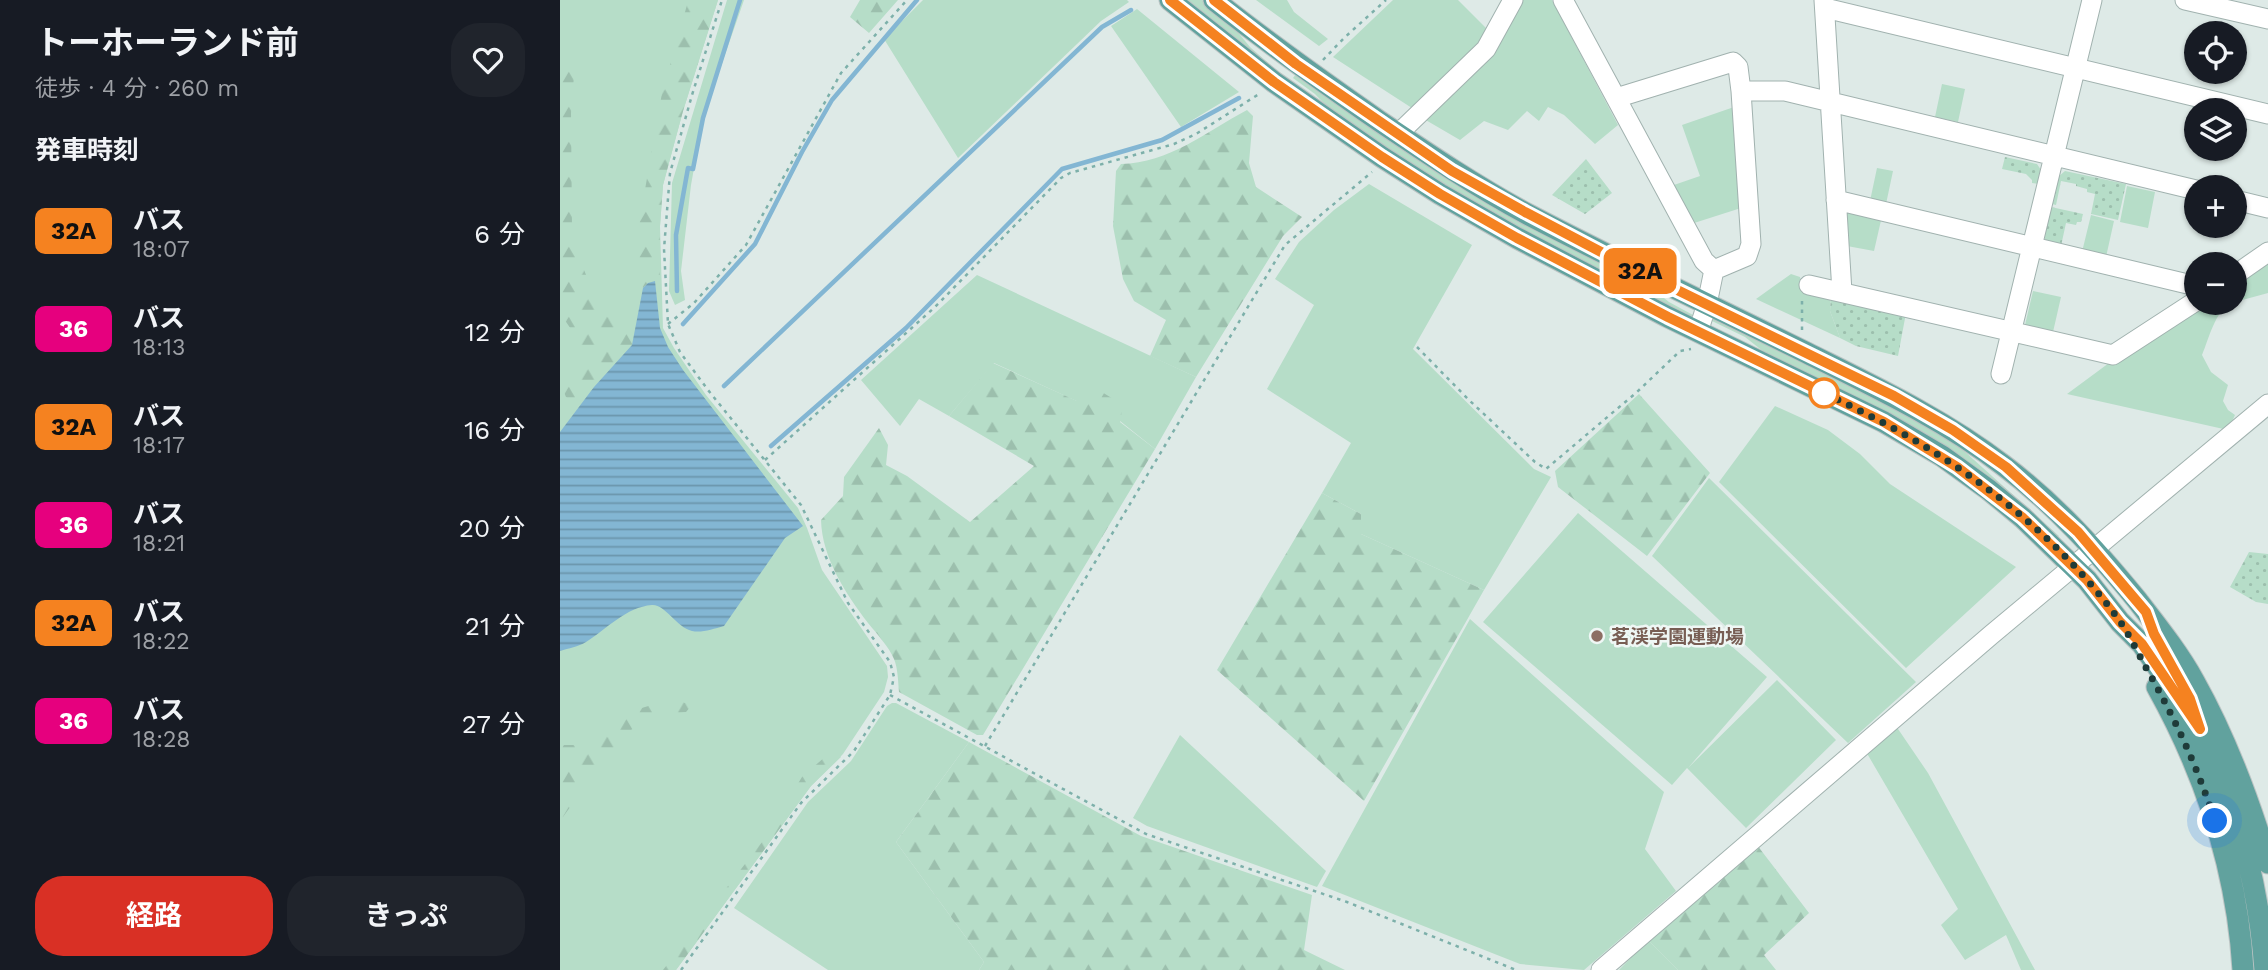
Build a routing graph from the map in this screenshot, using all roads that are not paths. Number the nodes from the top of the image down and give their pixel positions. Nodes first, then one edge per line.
1 (1170, 0) edge
2 (1214, 0) edge
3 (1513, 0) edge
4 (1563, 0) edge
5 (2092, 0) edge
6 (2185, 0) edge
7 (1824, 4) edge
8 (2260, 12) edge
9 (2074, 66) junction
10 (1741, 91) junction
11 (1616, 98) junction
12 (1830, 101) junction
13 (2268, 114) edge
14 (1398, 134) junction
15 (2053, 156) junction
16 (2184, 187) edge
17 (1836, 200) junction
18 (2247, 203) edge
19 (2268, 208) edge
20 (2031, 245) junction
21 (2268, 252) edge
22 (2247, 267) edge
23 (1714, 270) junction
24 (2184, 283) edge
25 (1809, 285) road end
26 (1842, 292) junction
27 (1707, 304) junction
28 (2184, 309) edge
29 (2011, 332) junction
30 (1695, 340) junction
31 (2001, 374) dead end
32 (2268, 404) edge
33 (2095, 550) junction
34 (2073, 566) junction
35 (2146, 612) junction
36 (2120, 622) junction
37 (2200, 729) junction
38 (2268, 863) edge
39 (1601, 970) edge
40 (2243, 970) edge
41 (2265, 970) edge

1 - 30 main road
2 - 14 main road
3 - 14 street
4 - 11 street
5 - 9 street
6 - 8 street
7 - 9 street
7 - 12 street
9 - 13 street
9 - 15 street
10 - 11 street
10 - 12 street
10 - 23 street
11 - 23 street
12 - 15 street
12 - 17 street
14 - 27 main road
15 - 16 street
15 - 20 street
17 - 20 street
17 - 26 street
18 - 19 street
20 - 24 street
20 - 29 street
21 - 22 street
23 - 27 street
25 - 26 street
26 - 29 street
27 - 30 street
27 - 33 main road
28 - 29 street
29 - 31 street
30 - 34 main road
32 - 33 street
33 - 34 street
33 - 35 main road
34 - 36 main road
34 - 39 street
35 - 37 main road
35 - 38 main road
36 - 37 main road
36 - 40 main road
37 - 41 main road

